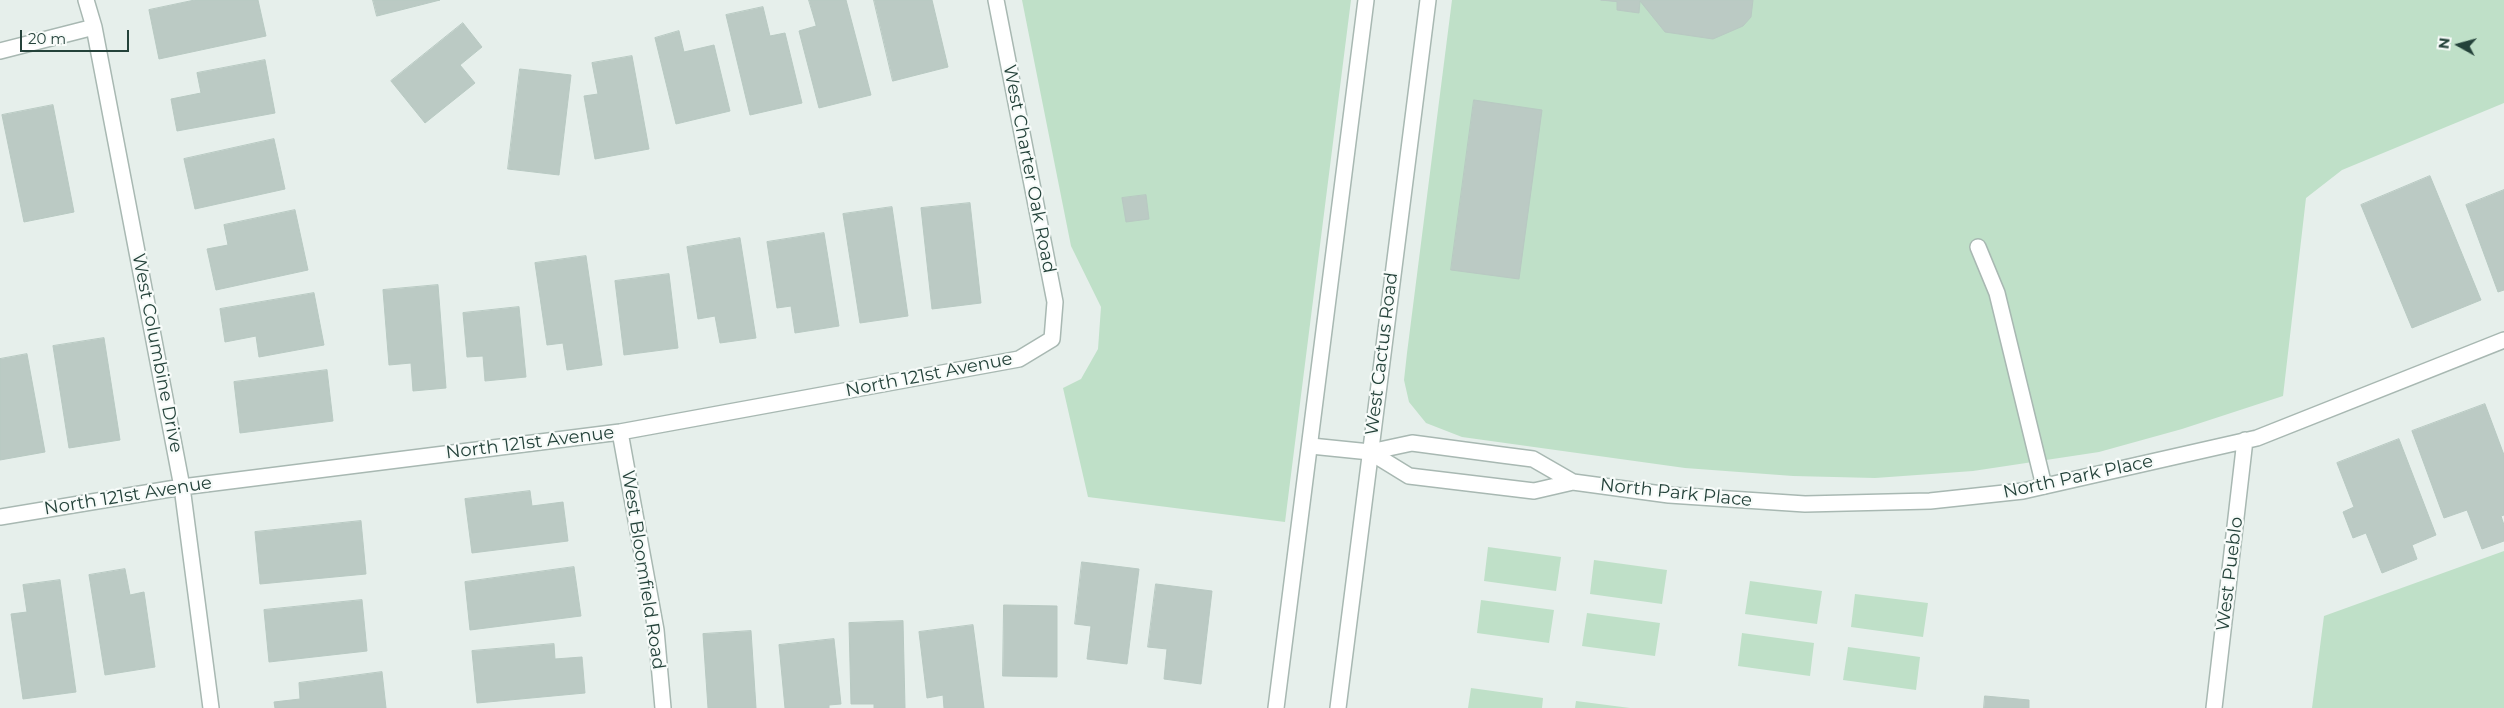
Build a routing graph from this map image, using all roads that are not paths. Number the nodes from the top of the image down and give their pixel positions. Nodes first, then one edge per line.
1 (86, 0) edge
2 (996, 0) edge
3 (1366, 0) edge
4 (1428, 0) edge
5 (94, 27) junction
6 (0, 51) edge
7 (1978, 247) dead end
8 (1052, 339) joint
9 (2504, 340) edge
10 (620, 432) junction
11 (2245, 440) junction
12 (1310, 446) junction
13 (1370, 452) junction
14 (1573, 482) junction
15 (2044, 486) junction
16 (182, 487) junction
17 (0, 517) edge
18 (211, 708) edge
19 (663, 708) edge
20 (1276, 708) edge
21 (1338, 708) edge
22 (2214, 708) edge

1 - 5 street, West Columbine Drive
2 - 8 street, West Charter Oak Road
3 - 12 street
4 - 13 street, West Cactus Road
5 - 6 street
5 - 16 street, West Columbine Drive
7 - 15 street
8 - 10 street, North 121st Avenue
9 - 11 street, North Park Place
10 - 16 street, North 121st Avenue
10 - 19 street, West Bloomfield Road
11 - 15 street, North Park Place
11 - 22 street, West Pueblo
12 - 13 street, North Park Place
12 - 20 street
13 - 14 street, North Park Place
13 - 14 street, North Park Place
13 - 21 street, West Cactus Road
14 - 15 street, North Park Place
16 - 17 street, North 121st Avenue
16 - 18 street, West Columbine Drive

